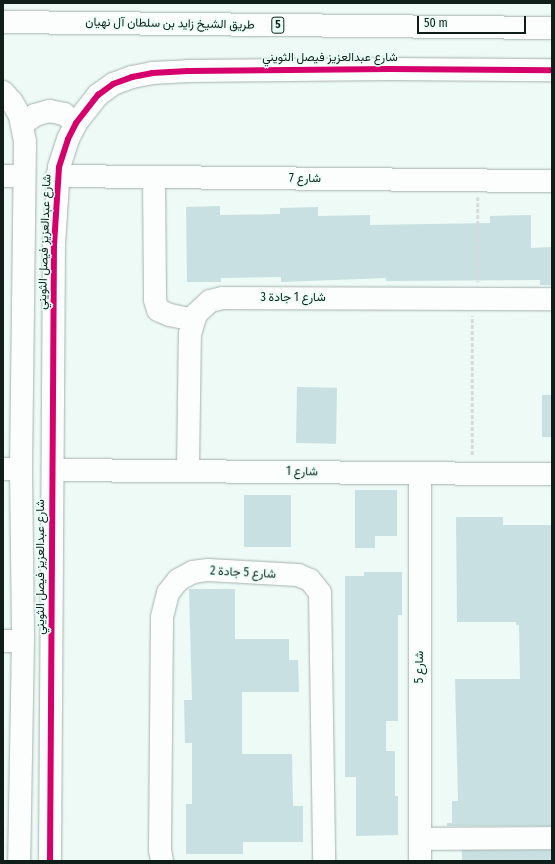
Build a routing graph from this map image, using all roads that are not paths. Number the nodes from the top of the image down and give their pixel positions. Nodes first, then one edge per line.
1 (3, 22) edge
2 (552, 28) edge
3 (552, 70) edge
4 (3, 92) edge
5 (76, 123) junction
6 (23, 124) junction
7 (14, 176) edge
8 (57, 176) junction
9 (154, 177) junction
10 (552, 181) edge
11 (24, 244) junction
12 (54, 245) junction
13 (552, 299) edge
14 (193, 320) junction
15 (12, 469) edge
16 (53, 470) junction
17 (188, 470) junction
18 (420, 474) junction
19 (552, 474) edge
20 (13, 641) edge
21 (20, 816) junction
22 (50, 816) junction
23 (552, 838) edge
24 (420, 839) junction
25 (19, 861) edge
26 (50, 861) edge
27 (162, 861) edge
28 (324, 861) edge
29 (420, 861) edge

1 - 2 main road, طريق الشيخ زايد بن سلطان آل نهيان / 5
3 - 5 main road, شارع عبدالعزيز فيصل الثويني
4 - 6 main road, شارع عبدالعزيز فيصل الثويني
5 - 6 main road
5 - 8 main road, شارع عبدالعزيز فيصل الثويني
6 - 7 main road, شارع عبدالعزيز فيصل الثويني
7 - 11 main road, شارع عبدالعزيز فيصل الثويني
8 - 9 main road, شارع 7
8 - 12 main road, شارع عبدالعزيز فيصل الثويني
9 - 10 main road, شارع 7
9 - 14 main road
11 - 12 main road
11 - 15 main road, شارع عبدالعزيز فيصل الثويني
12 - 16 main road, شارع عبدالعزيز فيصل الثويني
13 - 14 main road, شارع 1 جادة 3
14 - 17 main road, شارع 1 جادة 3
15 - 20 main road, شارع عبدالعزيز فيصل الثويني
16 - 17 main road, شارع 1
16 - 22 main road, شارع عبدالعزيز فيصل الثويني
17 - 18 main road, شارع 1
18 - 19 main road, شارع 1
18 - 24 main road, شارع 5
20 - 21 main road, شارع عبدالعزيز فيصل الثويني
21 - 22 main road
21 - 25 main road, شارع عبدالعزيز فيصل الثويني
22 - 26 main road, شارع عبدالعزيز فيصل الثويني
23 - 24 main road
24 - 29 main road, شارع 5
25 - 26 main road
27 - 28 main road, شارع 5 جادة 2

